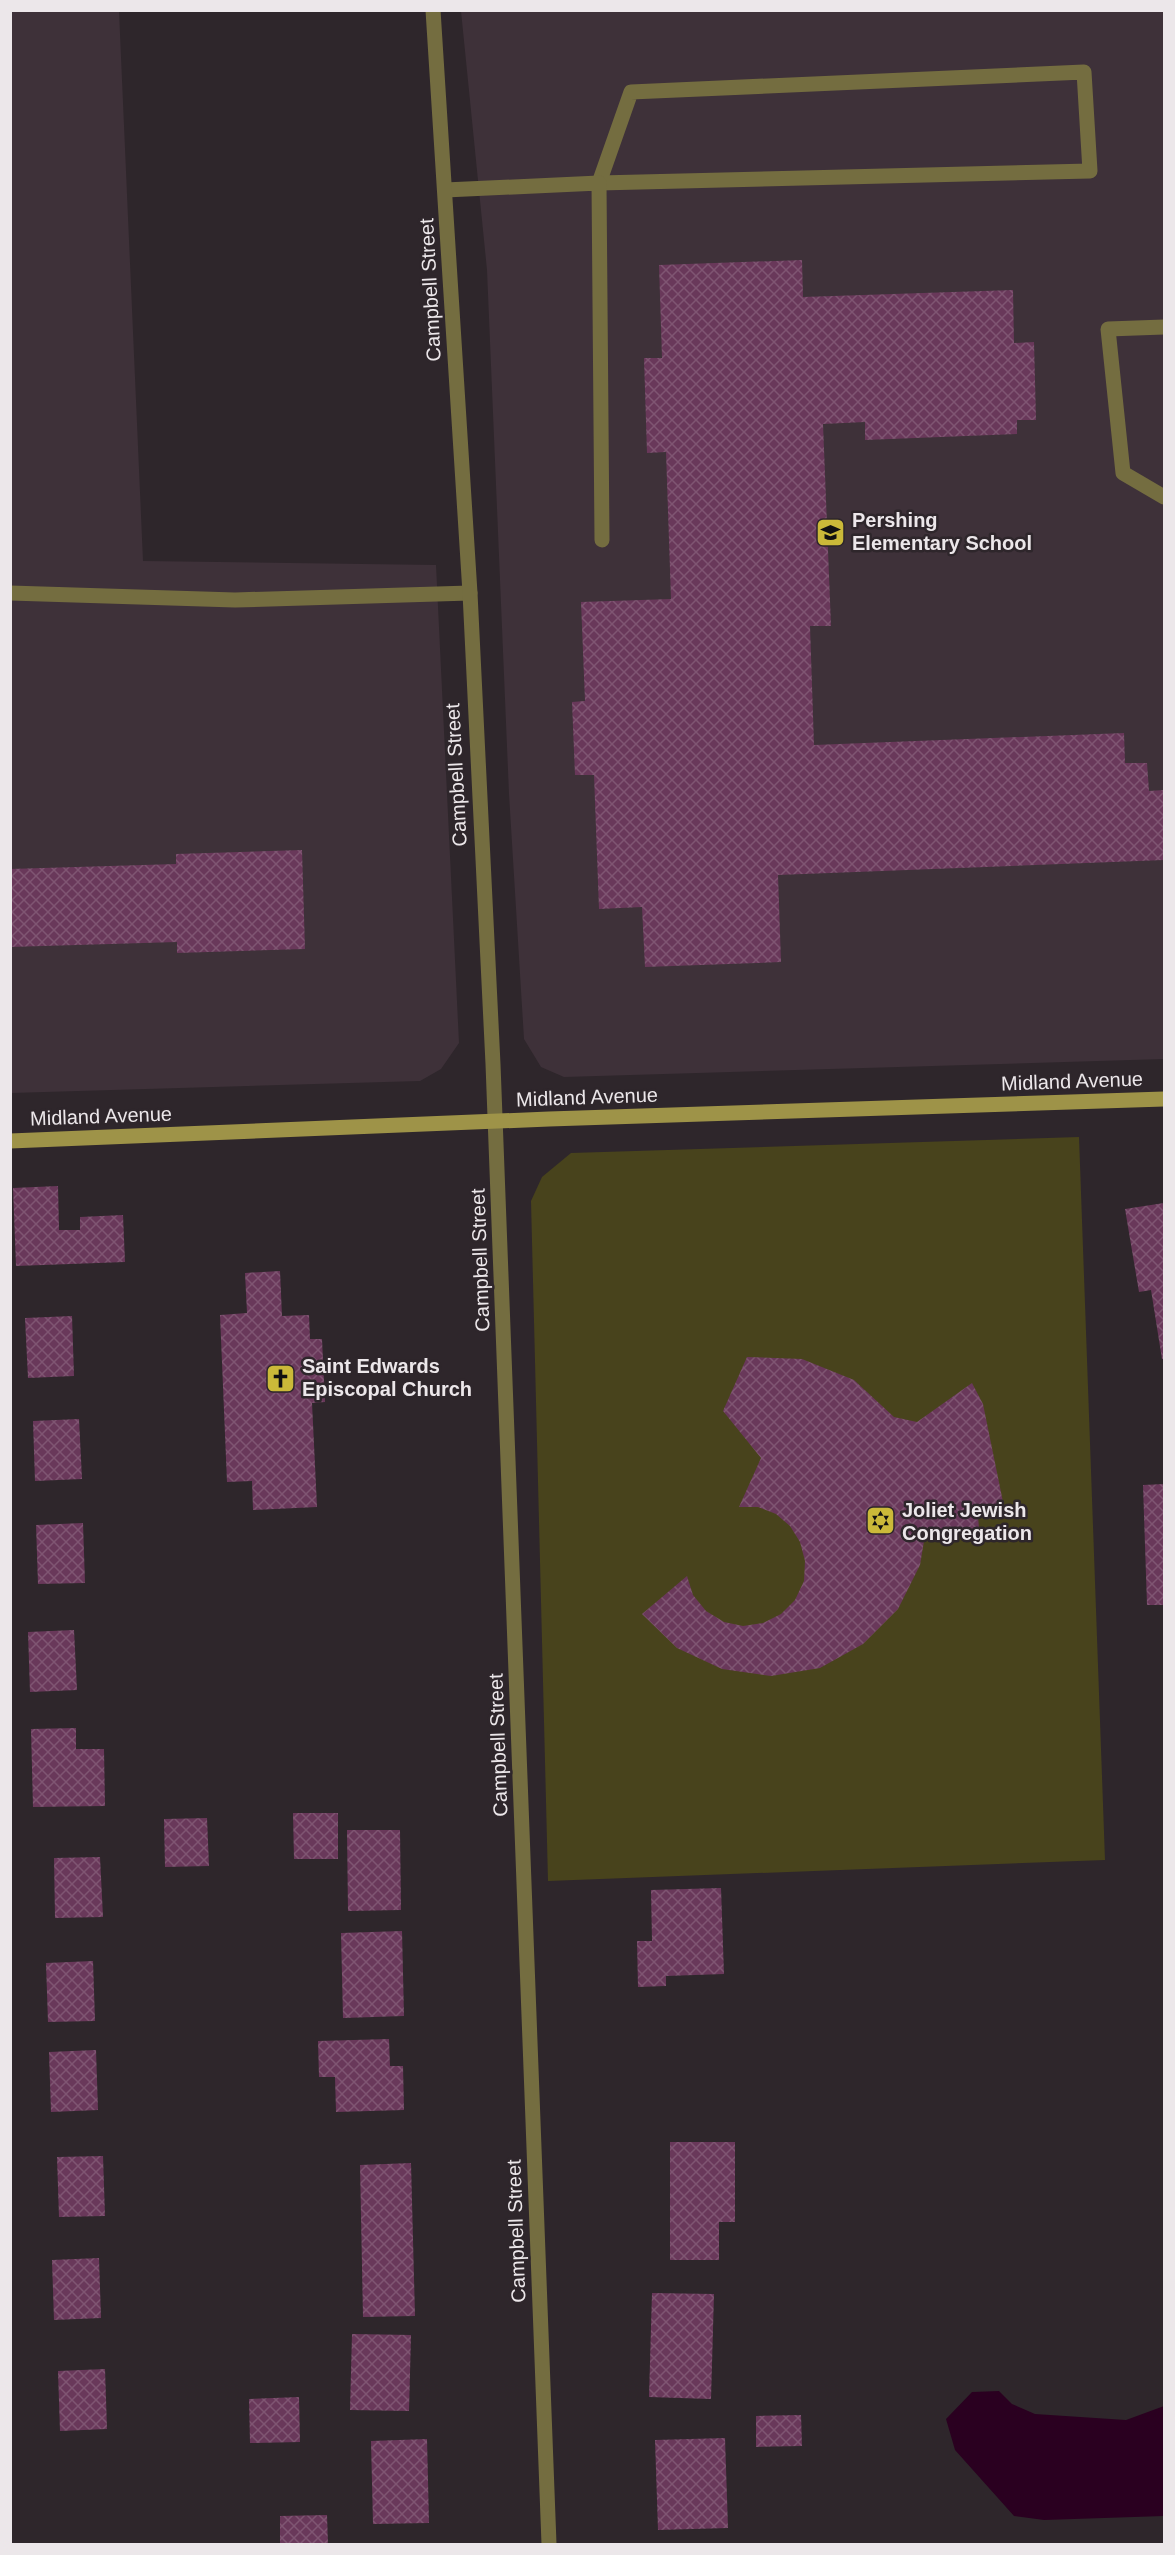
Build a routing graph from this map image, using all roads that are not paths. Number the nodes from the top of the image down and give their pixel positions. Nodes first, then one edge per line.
1 (433, 10) edge
2 (599, 183) junction
3 (445, 190) junction
4 (1164, 327) edge
5 (1164, 497) edge
6 (602, 540) dead end
7 (10, 593) edge
8 (470, 593) junction
9 (1164, 1099) edge
10 (496, 1121) junction
11 (10, 1141) edge
12 (549, 2544) edge

1 - 3 street, Campbell Street
2 - 2 street
2 - 3 street
2 - 6 street
3 - 8 street, Campbell Street
4 - 5 street
7 - 8 street
8 - 10 street, Campbell Street
9 - 10 main road, Midland Avenue
10 - 11 main road, Midland Avenue
10 - 12 street, Campbell Street

